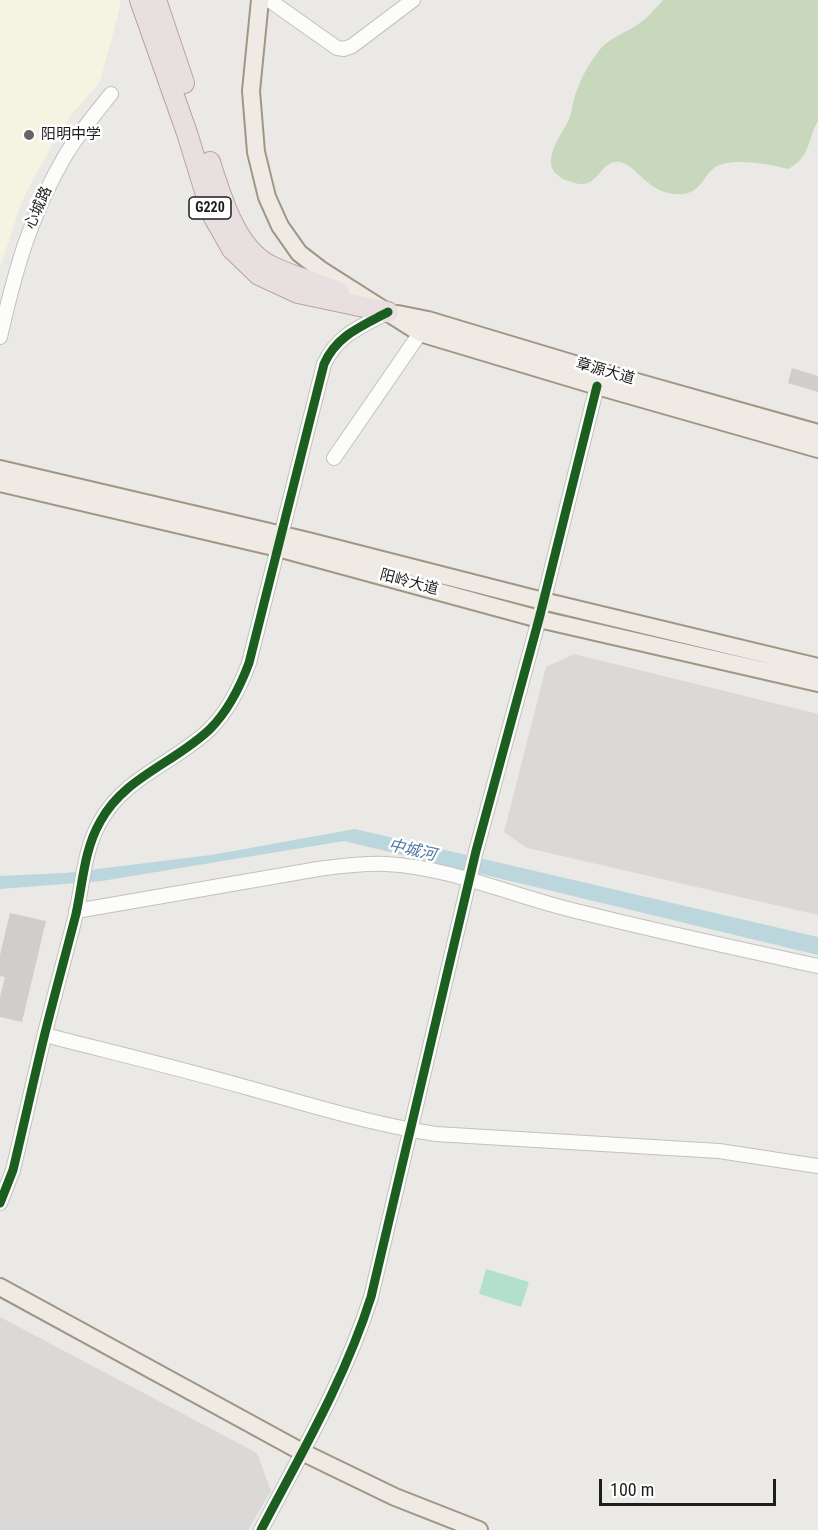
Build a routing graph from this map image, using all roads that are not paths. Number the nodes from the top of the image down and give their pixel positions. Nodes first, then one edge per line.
1 (140, 0) edge
2 (156, 0) edge
3 (260, 0) edge
4 (269, 0) edge
5 (413, 0) edge
6 (111, 94) dead end
7 (388, 312) junction
8 (424, 326) junction
9 (0, 337) edge
10 (597, 386) junction
11 (818, 433) edge
12 (818, 448) edge
13 (334, 458) dead end
14 (0, 469) edge
15 (0, 483) edge
16 (280, 541) junction
17 (543, 601) junction
18 (539, 619) junction
19 (818, 667) edge
20 (818, 683) edge
21 (470, 880) junction
22 (76, 911) junction
23 (818, 966) edge
24 (45, 1035) junction
25 (409, 1130) junction
26 (818, 1166) edge
27 (0, 1203) edge
28 (0, 1287) edge
29 (302, 1452) junction
30 (261, 1530) edge
31 (480, 1530) edge

1 - 7 highway, G220
2 - 7 highway, G220
3 - 7 main road, 章源大道
4 - 5 street
6 - 9 street, 心城路
7 - 8 main road, 章源大道 / G220
7 - 16 street
8 - 10 main road, 章源大道 / G220
8 - 11 main road, 章源大道 / G220
8 - 13 street
10 - 12 main road, 章源大道 / G220
10 - 17 street
14 - 16 main road, 阳岭大道
15 - 16 main road, 阳岭大道
16 - 17 main road, 阳岭大道
16 - 18 main road, 阳岭大道
16 - 22 street
17 - 18 street
17 - 19 main road, 阳岭大道
18 - 20 main road, 阳岭大道
18 - 21 street
21 - 22 street
21 - 23 street
21 - 25 street
22 - 24 street
24 - 25 street
24 - 27 street
25 - 26 street
25 - 29 street
28 - 29 main road
29 - 30 street
29 - 31 main road

